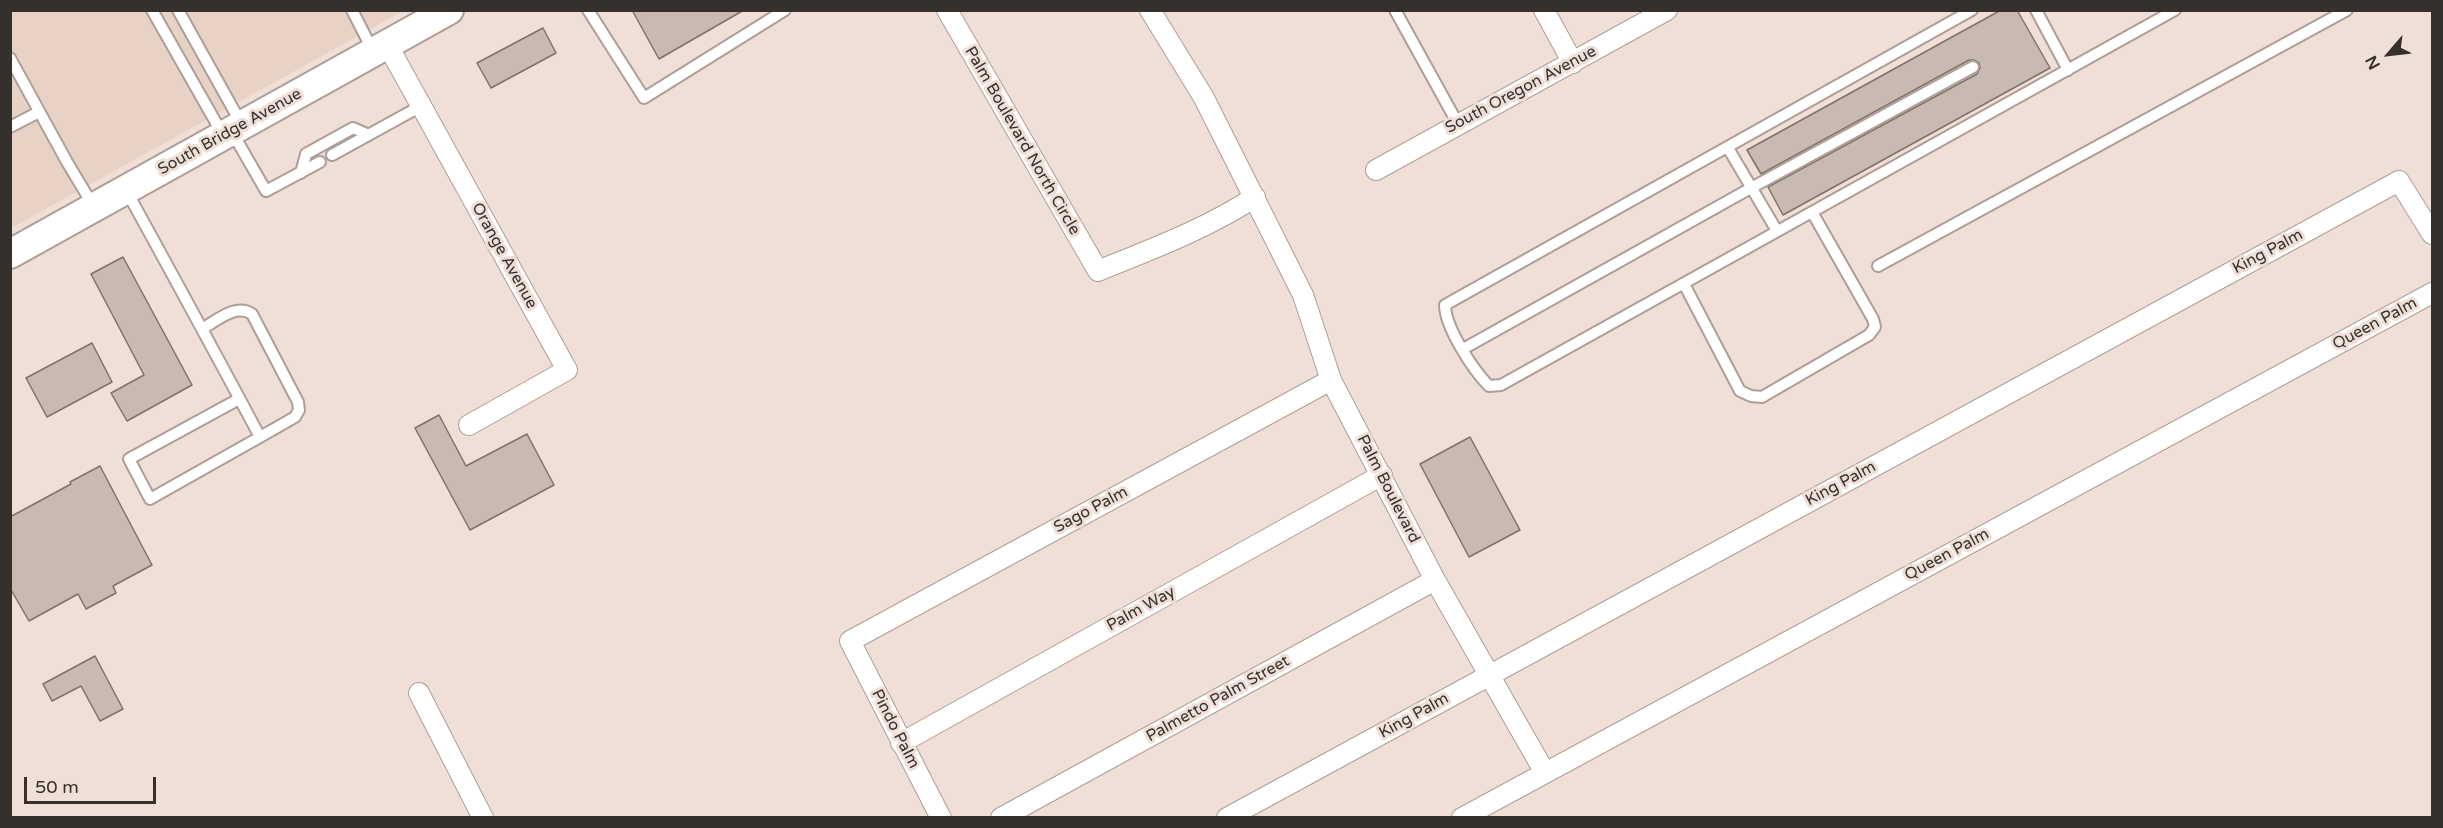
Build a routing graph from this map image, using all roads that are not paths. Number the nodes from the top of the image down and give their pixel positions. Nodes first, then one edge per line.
1 (152, 10) edge
2 (178, 10) edge
3 (352, 10) edge
4 (449, 10) edge
5 (588, 10) edge
6 (785, 10) edge
7 (947, 10) edge
8 (1150, 10) edge
9 (1395, 10) edge
10 (1544, 10) edge
11 (1667, 10) edge
12 (1972, 10) edge
13 (2036, 10) edge
14 (2175, 10) edge
15 (2347, 10) edge
16 (380, 47) junction
17 (10, 58) edge
18 (1573, 63) junction
19 (1973, 67) dead end
20 (2068, 70) junction
21 (15, 80) edge
22 (421, 106) junction
23 (39, 112) junction
24 (1458, 124) junction
25 (10, 128) edge
26 (233, 131) junction
27 (369, 135) junction
28 (1728, 148) junction
29 (332, 155) dead end
30 (320, 162) dead end
31 (1376, 170) dead end
32 (301, 172) junction
33 (1751, 188) junction
34 (126, 190) junction
35 (1255, 196) junction
36 (94, 207) junction
37 (1812, 212) junction
38 (1777, 231) junction
39 (2433, 234) edge
40 (10, 254) edge
41 (1878, 266) dead end
42 (1683, 284) junction
43 (2433, 293) edge
44 (202, 329) junction
45 (1463, 348) junction
46 (1331, 380) junction
47 (239, 399) junction
48 (469, 425) dead end
49 (260, 437) junction
50 (1382, 475) junction
51 (1435, 580) junction
52 (850, 641) joint
53 (1490, 675) junction
54 (419, 693) dead end
55 (901, 743) junction
56 (1545, 771) junction
57 (483, 818) edge
58 (941, 818) edge
59 (1001, 818) edge
60 (1227, 818) edge
61 (1462, 818) edge

1 - 26 lane
2 - 26 lane
3 - 16 lane
4 - 16 street, South Bridge Avenue
5 - 6 lane
7 - 35 street, Palm Boulevard North Circle
8 - 35 street
9 - 24 lane
10 - 18 street
11 - 18 street, South Oregon Avenue
12 - 28 lane
13 - 20 lane
14 - 20 lane
15 - 41 lane
16 - 22 street, Orange Avenue
16 - 26 street, South Bridge Avenue
17 - 21 lane
18 - 24 street, South Oregon Avenue
19 - 33 lane
20 - 37 lane
21 - 23 lane
22 - 27 lane
22 - 48 street, Orange Avenue
23 - 25 lane
23 - 36 lane
24 - 31 street, South Oregon Avenue
26 - 32 lane
26 - 34 street, South Bridge Avenue
27 - 29 lane
27 - 32 lane
28 - 33 lane
28 - 45 lane
30 - 32 lane
33 - 38 lane
33 - 45 lane
34 - 36 street, South Bridge Avenue
34 - 44 lane
35 - 46 street, Palm Boulevard
36 - 40 street, South Bridge Avenue
37 - 38 lane
37 - 42 lane
38 - 42 lane
39 - 53 street, King Palm
42 - 45 lane
43 - 56 street, Queen Palm
44 - 47 lane
44 - 49 lane
46 - 50 street, Palm Boulevard
46 - 52 street, Sago Palm
47 - 49 lane
47 - 49 lane
50 - 51 street, Palm Boulevard
50 - 55 street, Palm Way
51 - 53 street, Palm Boulevard
51 - 59 street, Palmetto Palm Street
52 - 55 street, Pindo Palm
53 - 56 street, Palm Boulevard
53 - 60 street, King Palm
54 - 57 street
55 - 58 street, Pindo Palm
56 - 61 street, Queen Palm

